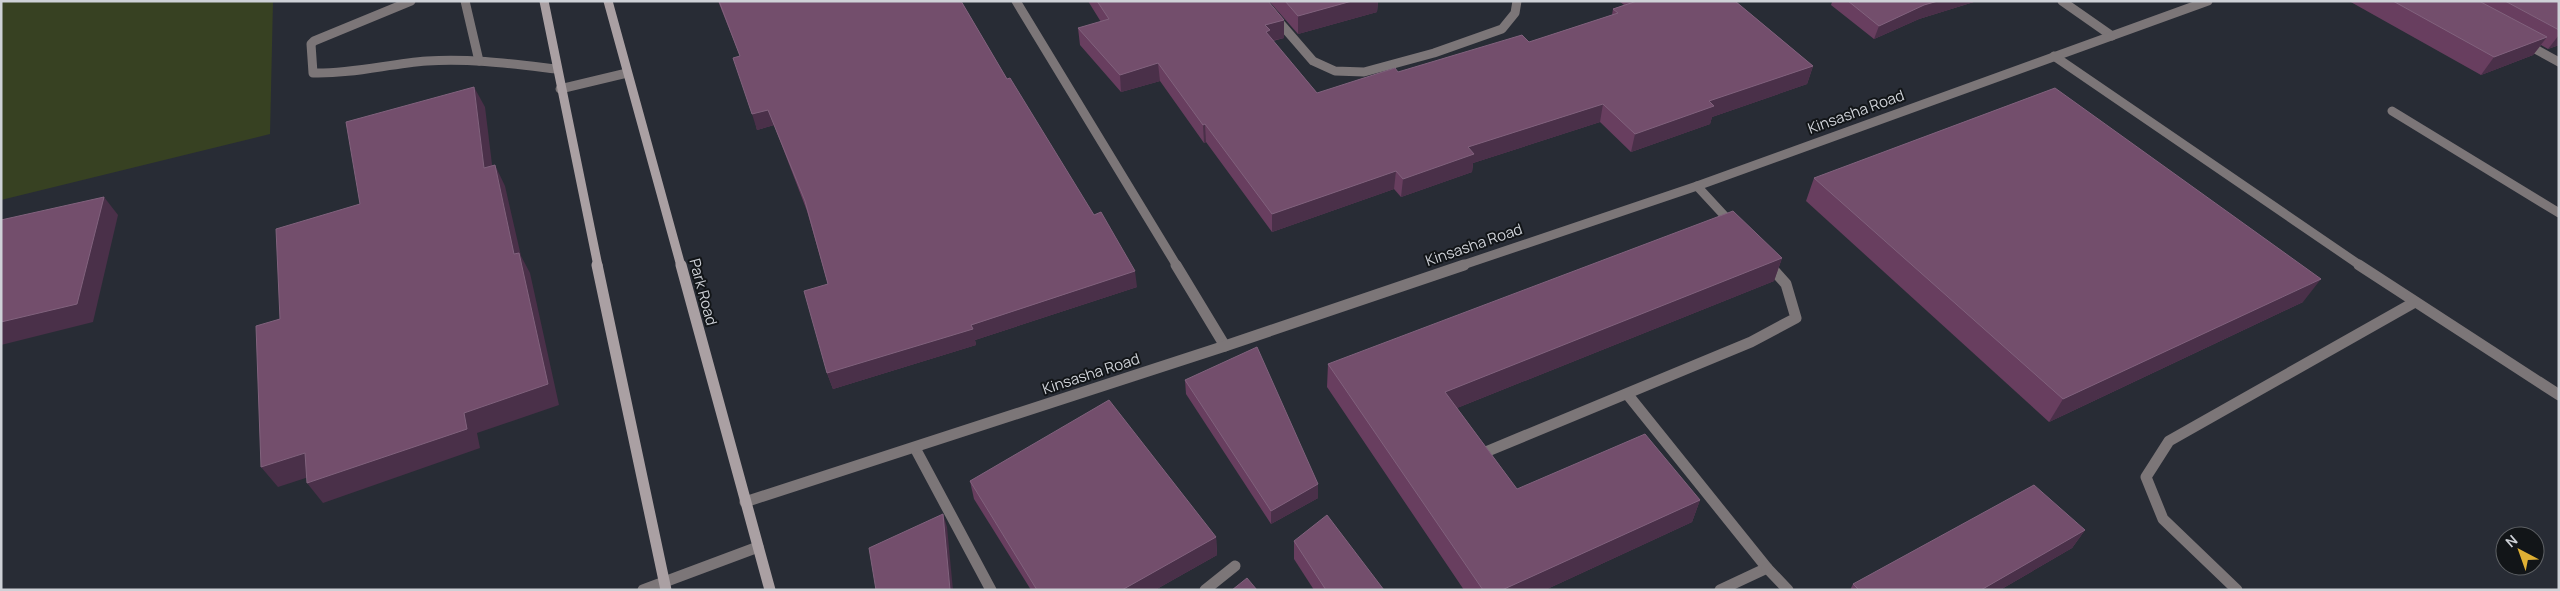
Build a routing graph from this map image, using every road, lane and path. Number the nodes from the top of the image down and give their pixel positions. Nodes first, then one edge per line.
1 (411, 1) edge
2 (465, 1) edge
3 (544, 1) edge
4 (608, 1) edge
5 (1016, 1) edge
6 (1261, 1) edge
7 (1517, 1) edge
8 (2062, 1) edge
9 (2208, 1) edge
10 (2112, 36) junction
11 (2516, 39) edge
12 (2054, 56) junction
13 (479, 60) junction
14 (2559, 62) edge
15 (556, 69) junction
16 (627, 73) junction
17 (560, 89) junction
18 (2392, 111) dead end
19 (1697, 186) junction
20 (2559, 213) edge
21 (1742, 235) edge
22 (1760, 256) edge
23 (2415, 302) junction
24 (1225, 346) junction
25 (1628, 395) junction
26 (2559, 395) edge
27 (916, 448) junction
28 (1488, 451) edge
29 (745, 502) junction
30 (758, 546) junction
31 (1235, 566) dead end
32 (1767, 568) junction
33 (666, 586) edge
34 (643, 590) edge
35 (770, 590) edge
36 (991, 590) edge
37 (1205, 590) edge
38 (1720, 590) edge
39 (1788, 590) edge
40 (2237, 590) edge

1 - 13 street
2 - 13 street
3 - 15 main road
4 - 16 main road, Park Road
5 - 24 street
6 - 7 street
8 - 10 street
9 - 10 street, Kinsasha Road
10 - 12 street, Kinsasha Road
11 - 14 street
12 - 19 street, Kinsasha Road
12 - 23 street
13 - 15 street
15 - 17 main road
16 - 17 street
16 - 29 main road, Park Road
17 - 33 main road
18 - 20 street
19 - 21 street
19 - 24 street, Kinsasha Road
22 - 25 street
23 - 26 street
23 - 40 street
24 - 27 street, Kinsasha Road
25 - 28 street
25 - 32 street
27 - 29 street, Kinsasha Road
27 - 36 street
29 - 30 main road, Park Road
30 - 33 street
30 - 35 main road, Park Road
31 - 37 street
32 - 38 street
32 - 39 street
33 - 34 street

